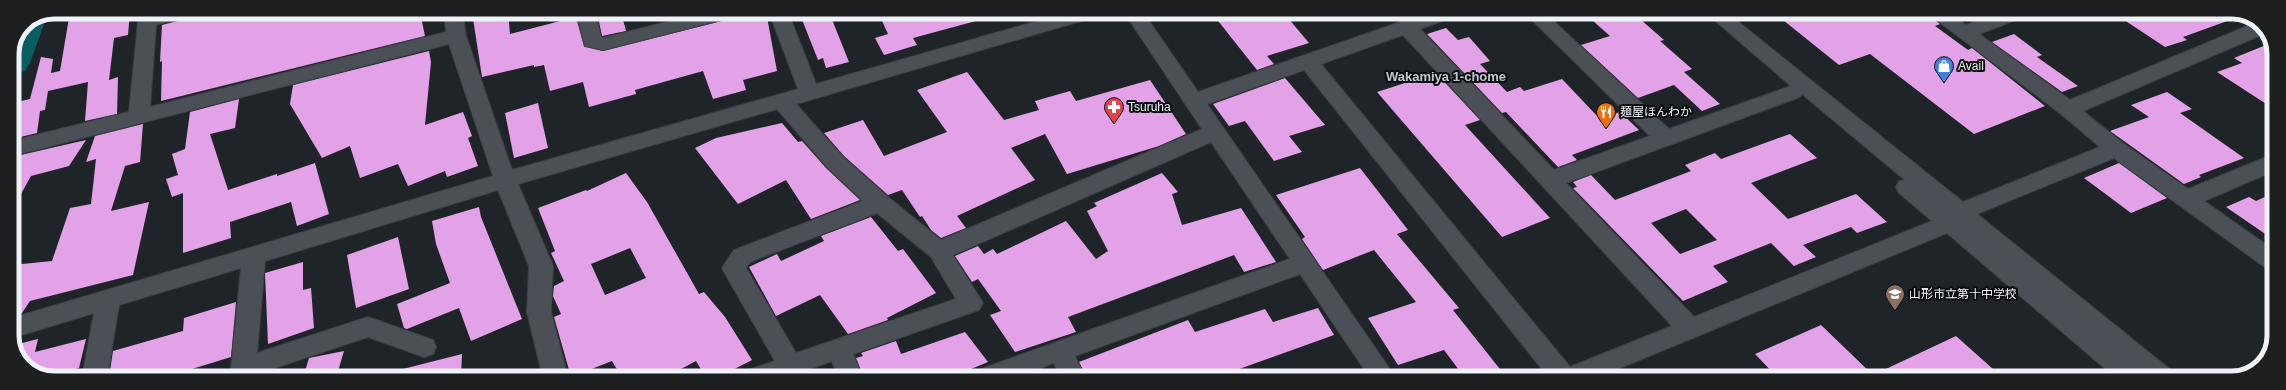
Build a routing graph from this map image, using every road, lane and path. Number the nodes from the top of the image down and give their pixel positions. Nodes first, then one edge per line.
1 (148, 19) edge
2 (454, 19) edge
3 (587, 19) edge
4 (702, 19) edge
5 (781, 19) edge
6 (1066, 19) edge
7 (1138, 19) edge
8 (1428, 19) edge
9 (1540, 19) edge
10 (1706, 19) edge
11 (1722, 19) edge
12 (1945, 19) edge
13 (2001, 19) edge
14 (1406, 26) junction
15 (2257, 30) edge
16 (1964, 33) junction
17 (456, 36) junction
18 (1309, 63) junction
19 (809, 92) junction
20 (1793, 92) junction
21 (781, 100) junction
22 (1194, 101) junction
23 (2068, 110) junction
24 (139, 115) junction
25 (1214, 132) junction
26 (1664, 137) junction
27 (19, 147) edge
28 (2116, 149) junction
29 (2267, 165) edge
30 (505, 180) junction
31 (1550, 180) junction
32 (2187, 199) junction
33 (880, 203) junction
34 (1955, 217) junction
35 (939, 251) junction
36 (254, 256) junction
37 (2267, 257) edge
38 (1305, 263) junction
39 (108, 299) junction
40 (19, 326) edge
41 (1689, 328) junction
42 (424, 348) dead end
43 (840, 349) junction
44 (1060, 351) junction
45 (790, 365) junction
46 (95, 371) edge
47 (554, 371) edge
48 (773, 371) edge
49 (848, 371) edge
50 (1004, 371) edge
51 (1070, 371) edge
52 (1379, 371) edge
53 (1558, 371) edge
54 (1586, 371) edge
55 (2126, 371) edge
56 (2154, 371) edge

1 - 24 street
2 - 17 street
3 - 4 street
5 - 19 street
6 - 19 street
7 - 22 street
8 - 14 street
9 - 26 street
10 - 20 street
11 - 34 street
12 - 16 street
13 - 16 street
14 - 18 street
14 - 31 street
15 - 23 street
16 - 23 street
17 - 24 street
17 - 30 street
18 - 22 street
18 - 53 street
19 - 21 street
20 - 26 street
20 - 34 street
21 - 30 street
21 - 33 street
22 - 25 street
23 - 28 street
24 - 27 street
25 - 35 street
25 - 38 street
26 - 31 street
28 - 32 street
28 - 34 street
29 - 32 street
30 - 36 street
30 - 47 street
31 - 41 street
32 - 37 street
33 - 35 street
33 - 45 street
34 - 41 street
34 - 55 street
34 - 56 street
35 - 43 street
36 - 39 street
36 - 42 street
38 - 44 street
38 - 52 street
39 - 40 street
39 - 46 street
41 - 54 street
43 - 45 street
43 - 49 street
44 - 50 street
44 - 51 street
45 - 48 street

